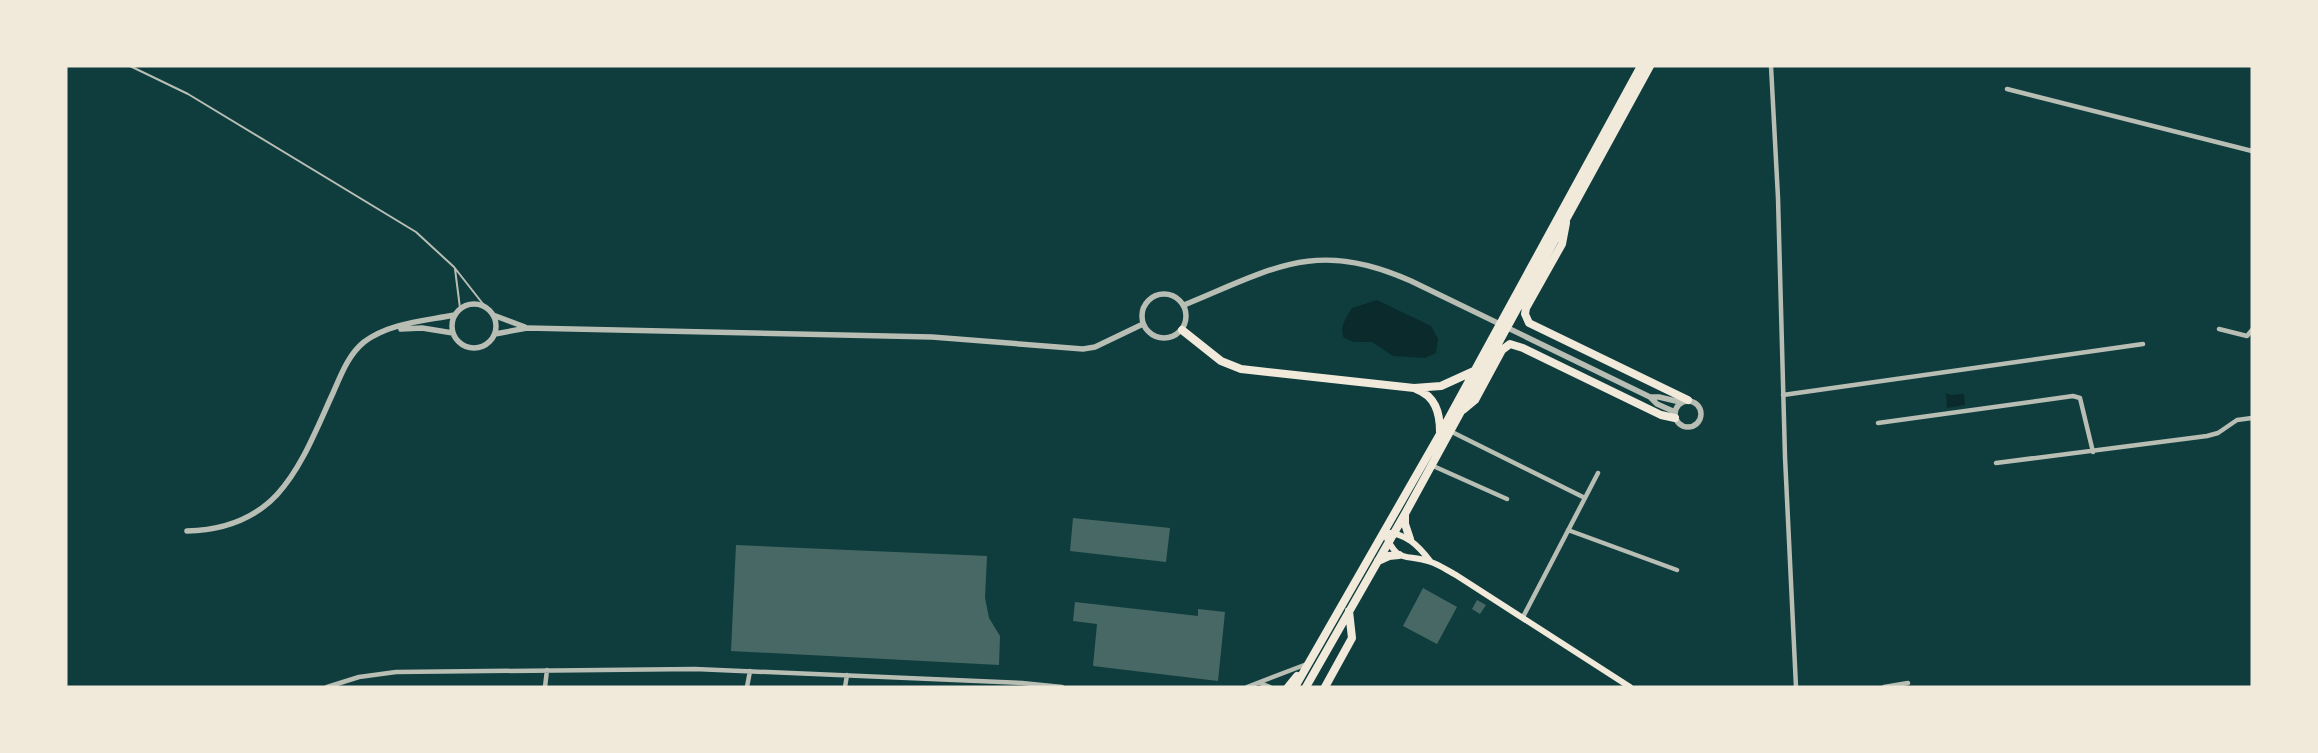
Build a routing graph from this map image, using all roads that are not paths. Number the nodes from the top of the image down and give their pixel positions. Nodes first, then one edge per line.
1 (130, 66) edge
2 (1641, 66) edge
3 (1650, 66) edge
4 (1771, 66) edge
5 (2007, 89) dead end
6 (2252, 151) edge
7 (1566, 220) junction
8 (454, 267) junction
9 (1184, 306) junction
10 (460, 308) junction
11 (486, 308) junction
12 (454, 315) junction
13 (493, 315) junction
14 (1144, 324) junction
15 (527, 328) junction
16 (386, 329) junction
17 (2219, 329) dead end
18 (1182, 330) junction
19 (2252, 330) edge
20 (453, 333) junction
21 (495, 334) junction
22 (2143, 344) dead end
23 (1474, 371) junction
24 (1414, 388) junction
25 (1783, 395) junction
26 (1650, 397) junction
27 (1684, 401) junction
28 (1461, 411) junction
29 (1675, 415) junction
30 (2252, 418) edge
31 (1878, 424) dead end
32 (1450, 431) junction
33 (1440, 434) junction
34 (2093, 452) junction
35 (1996, 463) dead end
36 (1431, 465) junction
37 (1598, 473) dead end
38 (1585, 498) junction
39 (1507, 499) dead end
40 (1406, 512) junction
41 (1568, 530) junction
42 (187, 531) dead end
43 (1384, 532) junction
44 (1394, 533) junction
45 (1410, 539) junction
46 (1388, 542) junction
47 (1399, 555) junction
48 (1377, 562) junction
49 (1431, 562) junction
50 (1677, 570) dead end
51 (1349, 611) junction
52 (1523, 617) junction
53 (1308, 663) junction
54 (547, 670) junction
55 (750, 671) junction
56 (847, 675) junction
57 (946, 680) junction
58 (1260, 683) junction
59 (1908, 683) dead end
60 (327, 687) edge
61 (545, 687) edge
62 (747, 687) edge
63 (845, 687) edge
64 (944, 687) edge
65 (1062, 687) edge
66 (1247, 687) edge
67 (1270, 687) edge
68 (1288, 687) edge
69 (1295, 687) edge
70 (1306, 687) edge
71 (1325, 687) edge
72 (1630, 687) edge
73 (1796, 687) edge
74 (1884, 687) edge

1 - 8 lane
2 - 23 highway
3 - 7 highway
4 - 25 street
5 - 6 street
7 - 27 highway
7 - 28 highway
8 - 10 lane
8 - 11 lane
9 - 14 street
9 - 18 street
9 - 26 street
10 - 11 street
10 - 12 street
11 - 13 street
12 - 16 street
12 - 20 street
13 - 15 street
13 - 21 street
14 - 15 street
14 - 18 street
15 - 21 street
16 - 20 street
16 - 42 street
17 - 19 street
18 - 24 highway
20 - 21 street
22 - 25 street
23 - 24 highway
23 - 33 highway
24 - 33 highway
25 - 73 street
26 - 27 street
26 - 29 street
27 - 29 street
27 - 29 street
28 - 29 highway
28 - 32 highway
30 - 34 street
31 - 34 street
32 - 36 highway
32 - 38 street
33 - 43 highway
34 - 35 street
36 - 39 street
36 - 40 highway
37 - 38 street
38 - 41 street
40 - 44 highway
40 - 45 highway
41 - 50 street
41 - 52 street
43 - 44 main road
43 - 46 main road
43 - 53 highway
44 - 45 main road
44 - 46 highway
45 - 49 main road
46 - 47 main road
46 - 48 highway
47 - 48 highway
47 - 49 main road
48 - 51 highway
49 - 52 main road
51 - 70 highway
51 - 71 highway
52 - 72 main road
53 - 58 street
53 - 68 highway
53 - 69 highway
54 - 55 street
54 - 60 street
54 - 61 street
55 - 56 street
55 - 62 street
56 - 57 street
56 - 63 street
57 - 64 street
57 - 65 street
58 - 66 street
58 - 67 street
59 - 74 street

